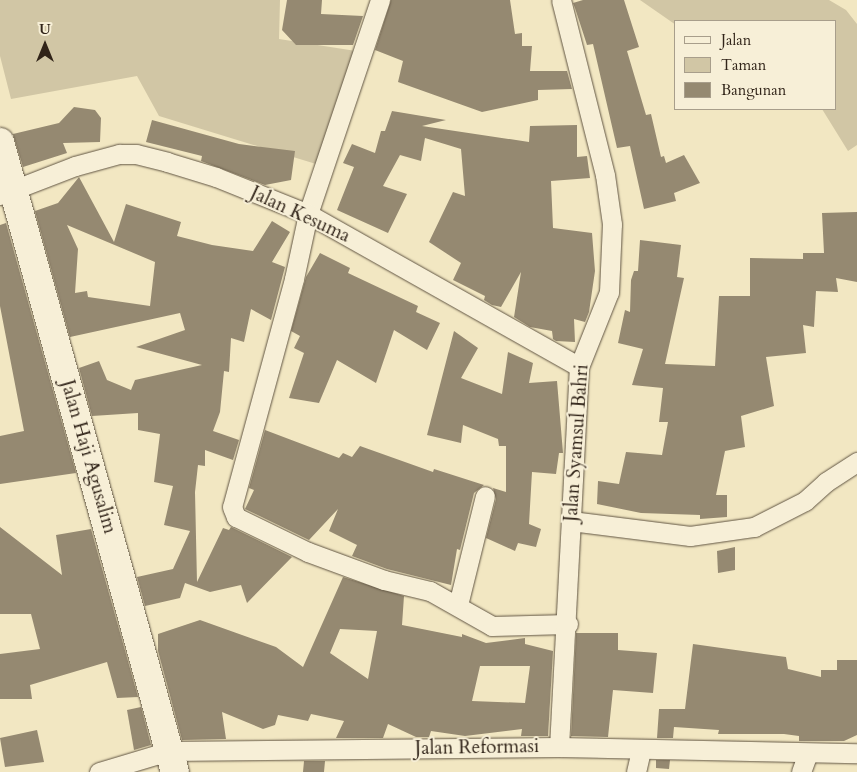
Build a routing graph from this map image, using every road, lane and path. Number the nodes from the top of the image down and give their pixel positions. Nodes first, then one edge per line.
1 (380, 0) edge
2 (561, 0) edge
3 (0, 142) edge
4 (7, 192) edge
5 (308, 214) junction
6 (579, 367) junction
7 (857, 462) edge
8 (485, 496) dead end
9 (571, 521) junction
10 (458, 605) junction
11 (568, 624) junction
12 (559, 747) junction
13 (641, 751) junction
14 (808, 753) junction
15 (857, 753) edge
16 (172, 762) edge
17 (99, 772) edge
18 (636, 772) edge
19 (801, 772) edge

1 - 5 street
2 - 6 street, Jalan Syamsul Bahri
3 - 4 street, Jalan Haji Agusalim
4 - 5 street, Jalan Kesuma
4 - 16 street, Jalan Haji Agusalim
5 - 6 street, Jalan Kesuma
5 - 10 street
6 - 9 street, Jalan Syamsul Bahri
7 - 9 street
8 - 10 street
9 - 11 street, Jalan Syamsul Bahri
10 - 11 street
11 - 12 street, Jalan Syamsul Bahri
12 - 13 street, Jalan Reformasi
12 - 16 street, Jalan Reformasi
13 - 14 street, Jalan Reformasi
13 - 18 street
14 - 15 street, Jalan Reformasi
14 - 19 street
16 - 17 street, Jalan Reformasi

